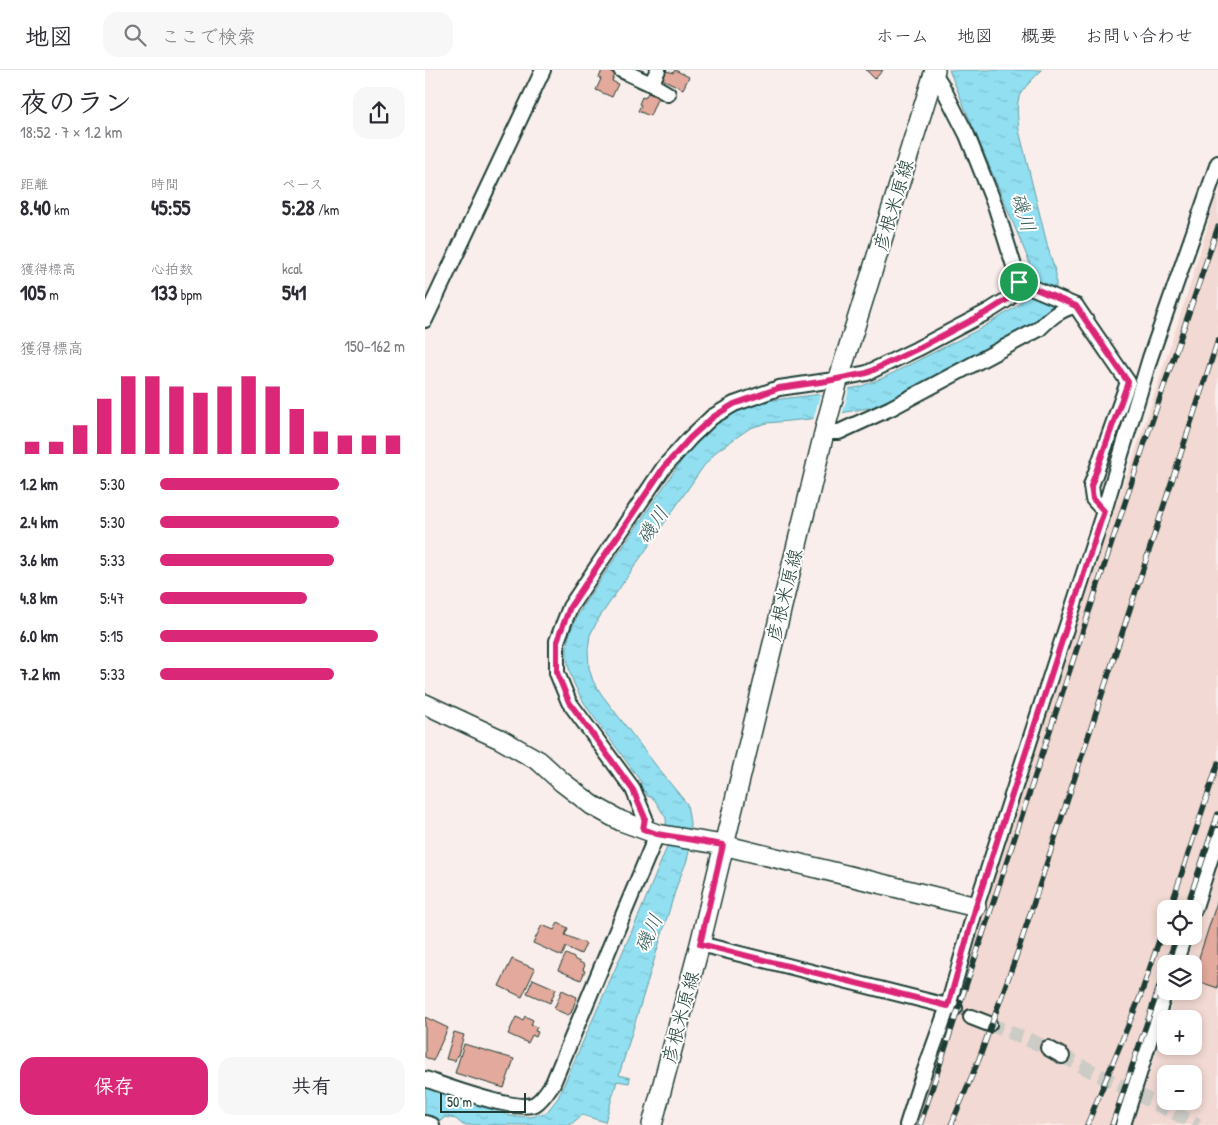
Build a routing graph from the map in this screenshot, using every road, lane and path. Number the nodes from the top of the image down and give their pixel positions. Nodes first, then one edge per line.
1 (543, 70) edge
2 (621, 70) edge
3 (658, 70) edge
4 (934, 71) edge
5 (651, 84) junction
6 (668, 94) dead end
7 (1218, 163) edge
8 (1021, 284) junction
9 (1072, 304) junction
10 (425, 320) edge
11 (838, 381) junction
12 (825, 429) junction
13 (1104, 511) junction
14 (425, 704) edge
15 (653, 832) junction
16 (1218, 835) edge
17 (723, 845) junction
18 (1197, 900) edge
19 (976, 906) junction
20 (700, 944) junction
21 (1162, 1000) edge
22 (951, 1007) junction
23 (971, 1017) dead end
24 (989, 1024) tunnel mouth
25 (1049, 1048) tunnel mouth
26 (1062, 1056) tunnel mouth
27 (425, 1079) edge
28 (425, 1123) edge
29 (432, 1125) edge
30 (652, 1125) edge
31 (907, 1125) edge
32 (1123, 1125) edge

1 - 10 street
2 - 5 street
3 - 5 street
4 - 8 street
4 - 11 main road, 彦根米原線
5 - 6 street
7 - 13 street
8 - 9 street
8 - 11 street
9 - 12 street
9 - 13 street
11 - 12 main road, 彦根米原線
11 - 15 street
12 - 17 main road, 彦根米原線
13 - 19 street
14 - 15 main road
15 - 17 main road
15 - 27 street
16 - 18 street
17 - 19 main road
17 - 20 main road, 彦根米原線
19 - 22 street
20 - 22 street
20 - 30 main road, 彦根米原線
21 - 32 street
22 - 31 street
23 - 24 street
25 - 26 street
28 - 29 street

